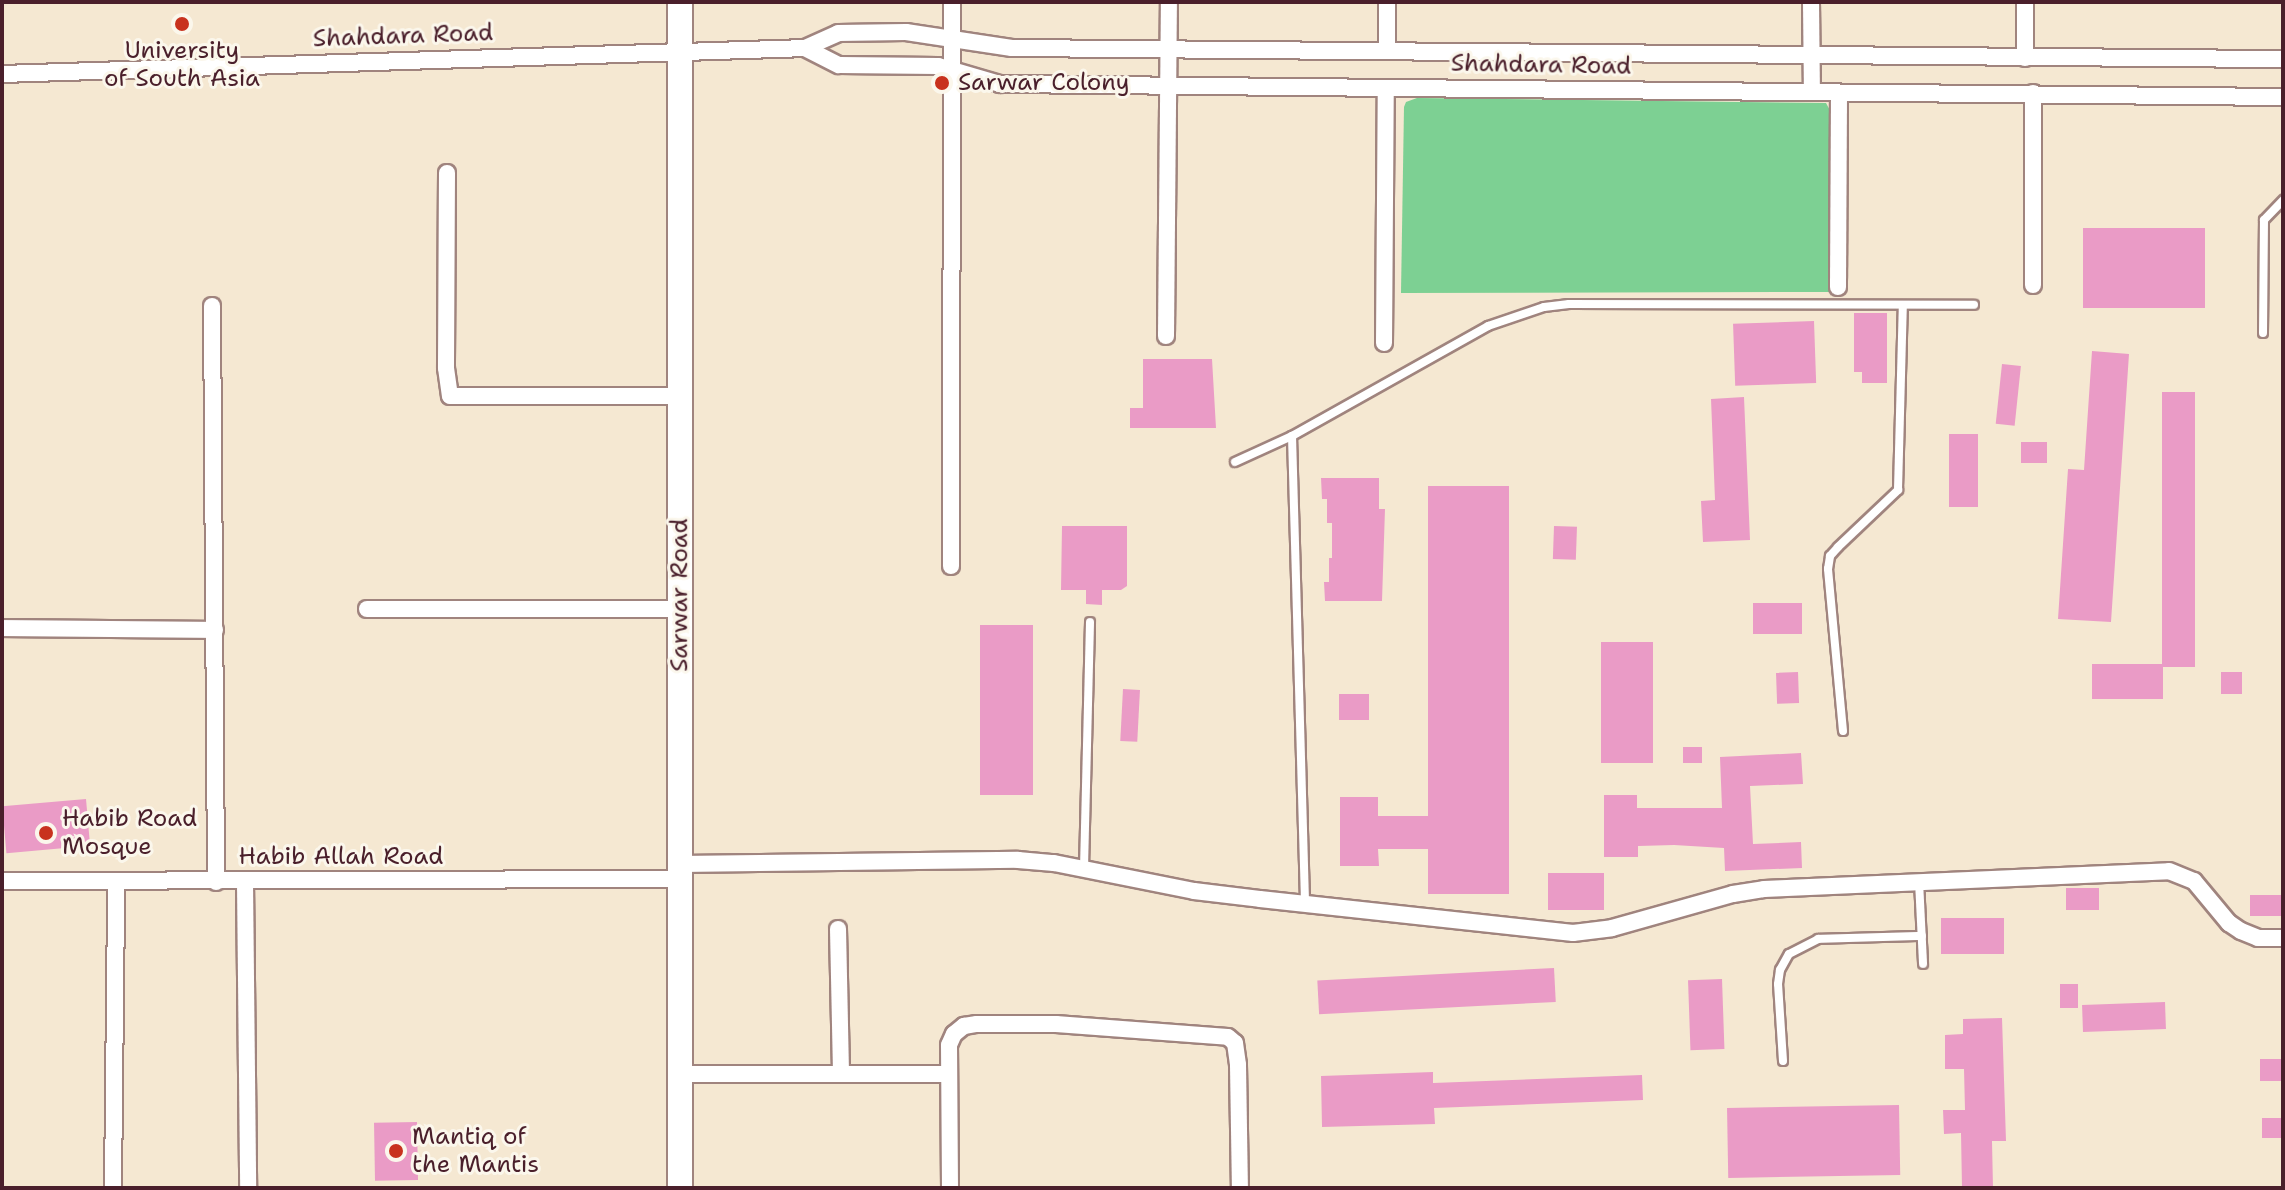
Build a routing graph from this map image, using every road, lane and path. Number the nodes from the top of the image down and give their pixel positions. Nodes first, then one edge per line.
1 (680, 2) edge
2 (952, 2) edge
3 (1169, 2) edge
4 (1387, 2) edge
5 (1811, 2) edge
6 (2025, 2) edge
7 (952, 38) junction
8 (805, 48) junction
9 (679, 51) junction
10 (1169, 51) junction
11 (1387, 51) junction
12 (1812, 55) junction
13 (2025, 58) junction
14 (2283, 59) edge
15 (952, 70) junction
16 (2, 74) edge
17 (1168, 86) junction
18 (1386, 88) junction
19 (1812, 92) junction
20 (1839, 93) junction
21 (2033, 93) junction
22 (2283, 97) edge
23 (447, 173) dead end
24 (2283, 200) edge
25 (2033, 285) dead end
26 (1838, 287) dead end
27 (1903, 305) junction
28 (1974, 305) dead end
29 (212, 306) dead end
30 (2263, 333) dead end
31 (1166, 336) dead end
32 (1384, 343) dead end
33 (681, 396) junction
34 (1292, 436) junction
35 (1235, 462) dead end
36 (951, 566) dead end
37 (367, 609) dead end
38 (680, 609) junction
39 (1090, 622) dead end
40 (2, 628) edge
41 (215, 630) junction
42 (1843, 731) dead end
43 (1084, 868) junction
44 (680, 872) junction
45 (1919, 880) junction
46 (2, 881) edge
47 (216, 882) junction
48 (245, 882) junction
49 (116, 883) junction
50 (1305, 902) junction
51 (838, 929) dead end
52 (1922, 936) junction
53 (2283, 938) edge
54 (1923, 964) dead end
55 (1783, 1061) dead end
56 (841, 1073) junction
57 (680, 1074) junction
58 (949, 1074) junction
59 (113, 1188) edge
60 (248, 1188) edge
61 (680, 1188) edge
62 (950, 1188) edge
63 (1240, 1188) edge

1 - 9 street, Sarwar Road
2 - 7 street
3 - 10 street
4 - 11 street
5 - 12 street
6 - 13 street
7 - 8 street, Shahdara Road
7 - 10 street, Shahdara Road
7 - 15 street
8 - 9 street, Shahdara Road
8 - 15 street, Shahdara Road
9 - 16 street, Shahdara Road
9 - 33 street, Sarwar Road
10 - 11 street, Shahdara Road
10 - 17 street
11 - 12 street, Shahdara Road
12 - 13 street, Shahdara Road
12 - 19 street
13 - 14 street, Shahdara Road
15 - 17 street, Shahdara Road
15 - 36 street
17 - 18 street, Shahdara Road
17 - 31 street
18 - 19 street, Shahdara Road
18 - 32 street
19 - 20 street, Shahdara Road
20 - 21 street, Shahdara Road
20 - 26 street
21 - 22 street, Shahdara Road
21 - 25 street
23 - 33 street
24 - 30 lane
27 - 28 lane
27 - 34 lane
27 - 42 lane
29 - 41 street
33 - 38 street, Sarwar Road
34 - 35 lane
34 - 50 lane
37 - 38 street
38 - 44 street, Sarwar Road
39 - 43 lane
40 - 41 street
41 - 47 street
43 - 44 street, Habib Allah Road
43 - 50 street, Habib Allah Road
44 - 48 street, Habib Allah Road
44 - 57 street, Sarwar Road
45 - 50 street, Habib Allah Road
45 - 52 lane
45 - 53 street, Habib Allah Road
46 - 49 street, Habib Allah Road
47 - 48 street, Habib Allah Road
47 - 49 street, Habib Allah Road
48 - 60 street
49 - 59 street
51 - 56 street
52 - 54 lane
52 - 55 lane
56 - 57 street
56 - 58 street
57 - 61 street, Sarwar Road
58 - 62 street
58 - 63 street

